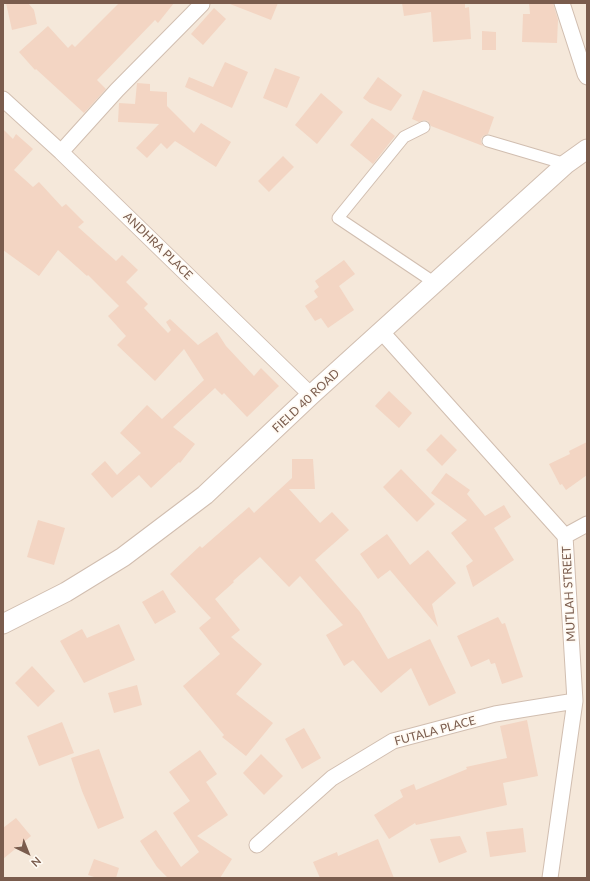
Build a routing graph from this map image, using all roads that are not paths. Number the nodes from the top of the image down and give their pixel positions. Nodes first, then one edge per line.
1 (562, 3) edge
2 (202, 4) edge
3 (587, 77) edge
4 (3, 99) edge
5 (424, 127) dead end
6 (488, 141) dead end
7 (587, 149) edge
8 (61, 152) junction
9 (566, 164) junction
10 (435, 283) junction
11 (381, 331) junction
12 (311, 395) junction
13 (587, 524) edge
14 (565, 536) junction
15 (3, 624) edge
16 (575, 701) junction
17 (257, 845) dead end
18 (550, 878) edge

1 - 3 street
2 - 8 street
4 - 8 street, ANDHRA PLACE
5 - 10 street
6 - 9 street
7 - 9 street, FIELD 40 ROAD
8 - 12 street, ANDHRA PLACE
9 - 10 street, FIELD 40 ROAD
10 - 11 street, FIELD 40 ROAD
11 - 12 street, FIELD 40 ROAD
11 - 14 street, MUTLAH STREET
12 - 15 street, FIELD 40 ROAD
13 - 14 street
14 - 16 street, MUTLAH STREET
16 - 17 street, FUTALA PLACE
16 - 18 street, MUTLAH STREET

